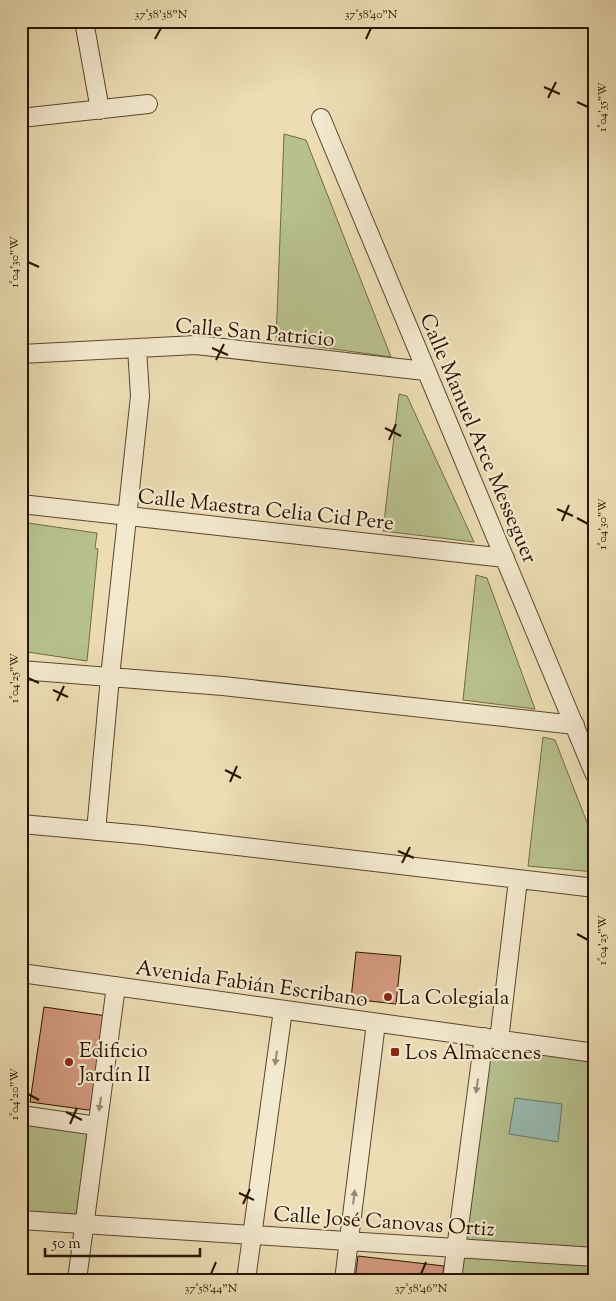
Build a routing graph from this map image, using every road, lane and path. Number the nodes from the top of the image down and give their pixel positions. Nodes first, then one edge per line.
1 (84, 21) edge
2 (148, 104) dead end
3 (100, 110) junction
4 (21, 118) edge
5 (321, 118) dead end
6 (137, 348) junction
7 (21, 354) edge
8 (425, 371) junction
9 (21, 504) edge
10 (128, 516) junction
11 (505, 558) junction
12 (21, 670) edge
13 (110, 677) junction
14 (575, 725) junction
15 (595, 775) edge
16 (21, 824) edge
17 (96, 831) junction
18 (518, 880) junction
19 (595, 888) edge
20 (21, 973) edge
21 (116, 986) junction
22 (283, 1010) junction
23 (376, 1023) junction
24 (491, 1038) junction
25 (595, 1053) edge
26 (21, 1116) edge
27 (98, 1126) junction
28 (21, 1220) edge
29 (85, 1224) junction
30 (252, 1235) junction
31 (349, 1241) junction
32 (456, 1248) junction
33 (595, 1257) edge
34 (77, 1280) edge
35 (246, 1280) edge
36 (344, 1280) edge
37 (452, 1280) edge

1 - 3 street
2 - 3 street
3 - 4 street
5 - 8 street, Calle Manuel Arce Messeguer
6 - 7 street, Calle San Patricio
6 - 8 street, Calle San Patricio
6 - 10 street
8 - 11 street, Calle Manuel Arce Messeguer
9 - 10 street, Calle Maestra Celia Cid Pere
10 - 11 street, Calle Maestra Celia Cid Pere
10 - 13 street
11 - 14 street, Calle Manuel Arce Messeguer
12 - 13 street
13 - 14 street
13 - 17 street
14 - 15 street, Calle Manuel Arce Messeguer
16 - 17 street
17 - 18 street
18 - 19 street
18 - 24 street
20 - 21 street, Avenida Fabián Escribano
21 - 22 street, Avenida Fabián Escribano
21 -> 27 street
22 - 23 street, Avenida Fabián Escribano
22 -> 30 street
23 - 24 street, Avenida Fabián Escribano
31 -> 23 street
24 - 25 street, Avenida Fabián Escribano
24 -> 32 street
26 - 27 street
27 - 29 street
28 - 29 street, Calle José Canovas Ortiz
29 - 30 street, Calle José Canovas Ortiz
29 - 34 street
30 - 31 street, Calle José Canovas Ortiz
30 - 35 street
31 - 32 street, Calle José Canovas Ortiz
31 - 36 street
32 - 33 street, Calle José Canovas Ortiz
32 - 37 street

